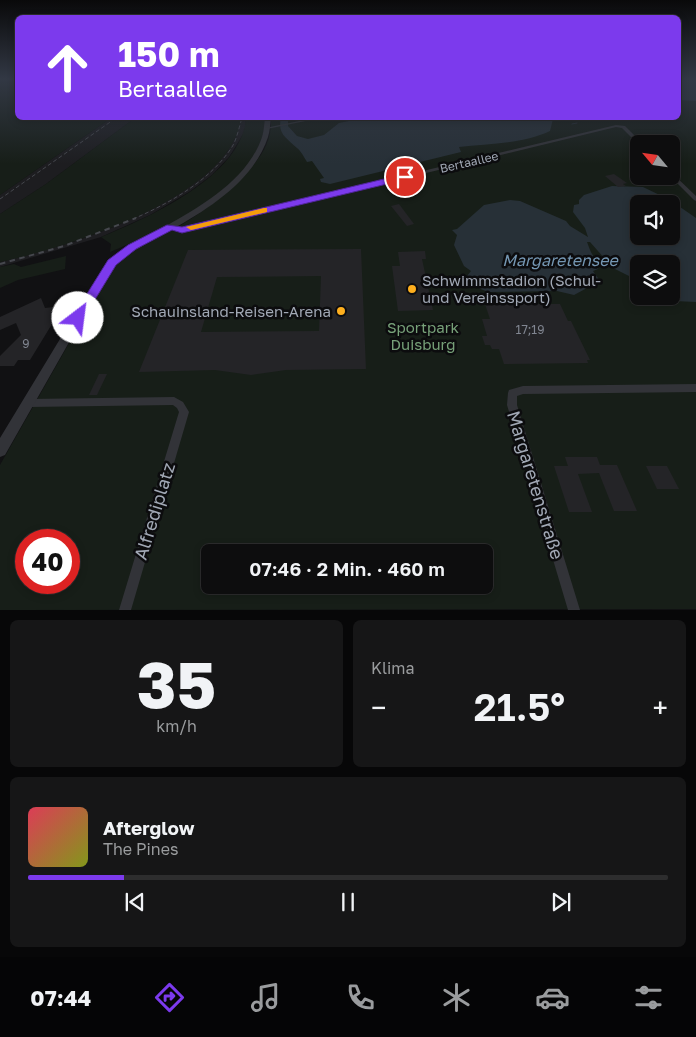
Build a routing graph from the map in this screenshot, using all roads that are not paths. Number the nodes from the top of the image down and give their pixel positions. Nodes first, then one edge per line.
1 (268, 120) edge
2 (308, 120) edge
3 (267, 128) junction
4 (631, 135) edge
5 (680, 183) edge
6 (696, 199) edge
7 (171, 227) junction
8 (696, 388) edge
9 (29, 403) junction
10 (0, 450) edge
11 (125, 610) edge
12 (574, 610) edge

1 - 3 street
2 - 3 street
3 - 7 street
4 - 7 street, Bertaallee
5 - 6 street
7 - 9 street
8 - 12 street, Margaretenstraße
9 - 10 street
9 - 11 street, Alfrediplatz

